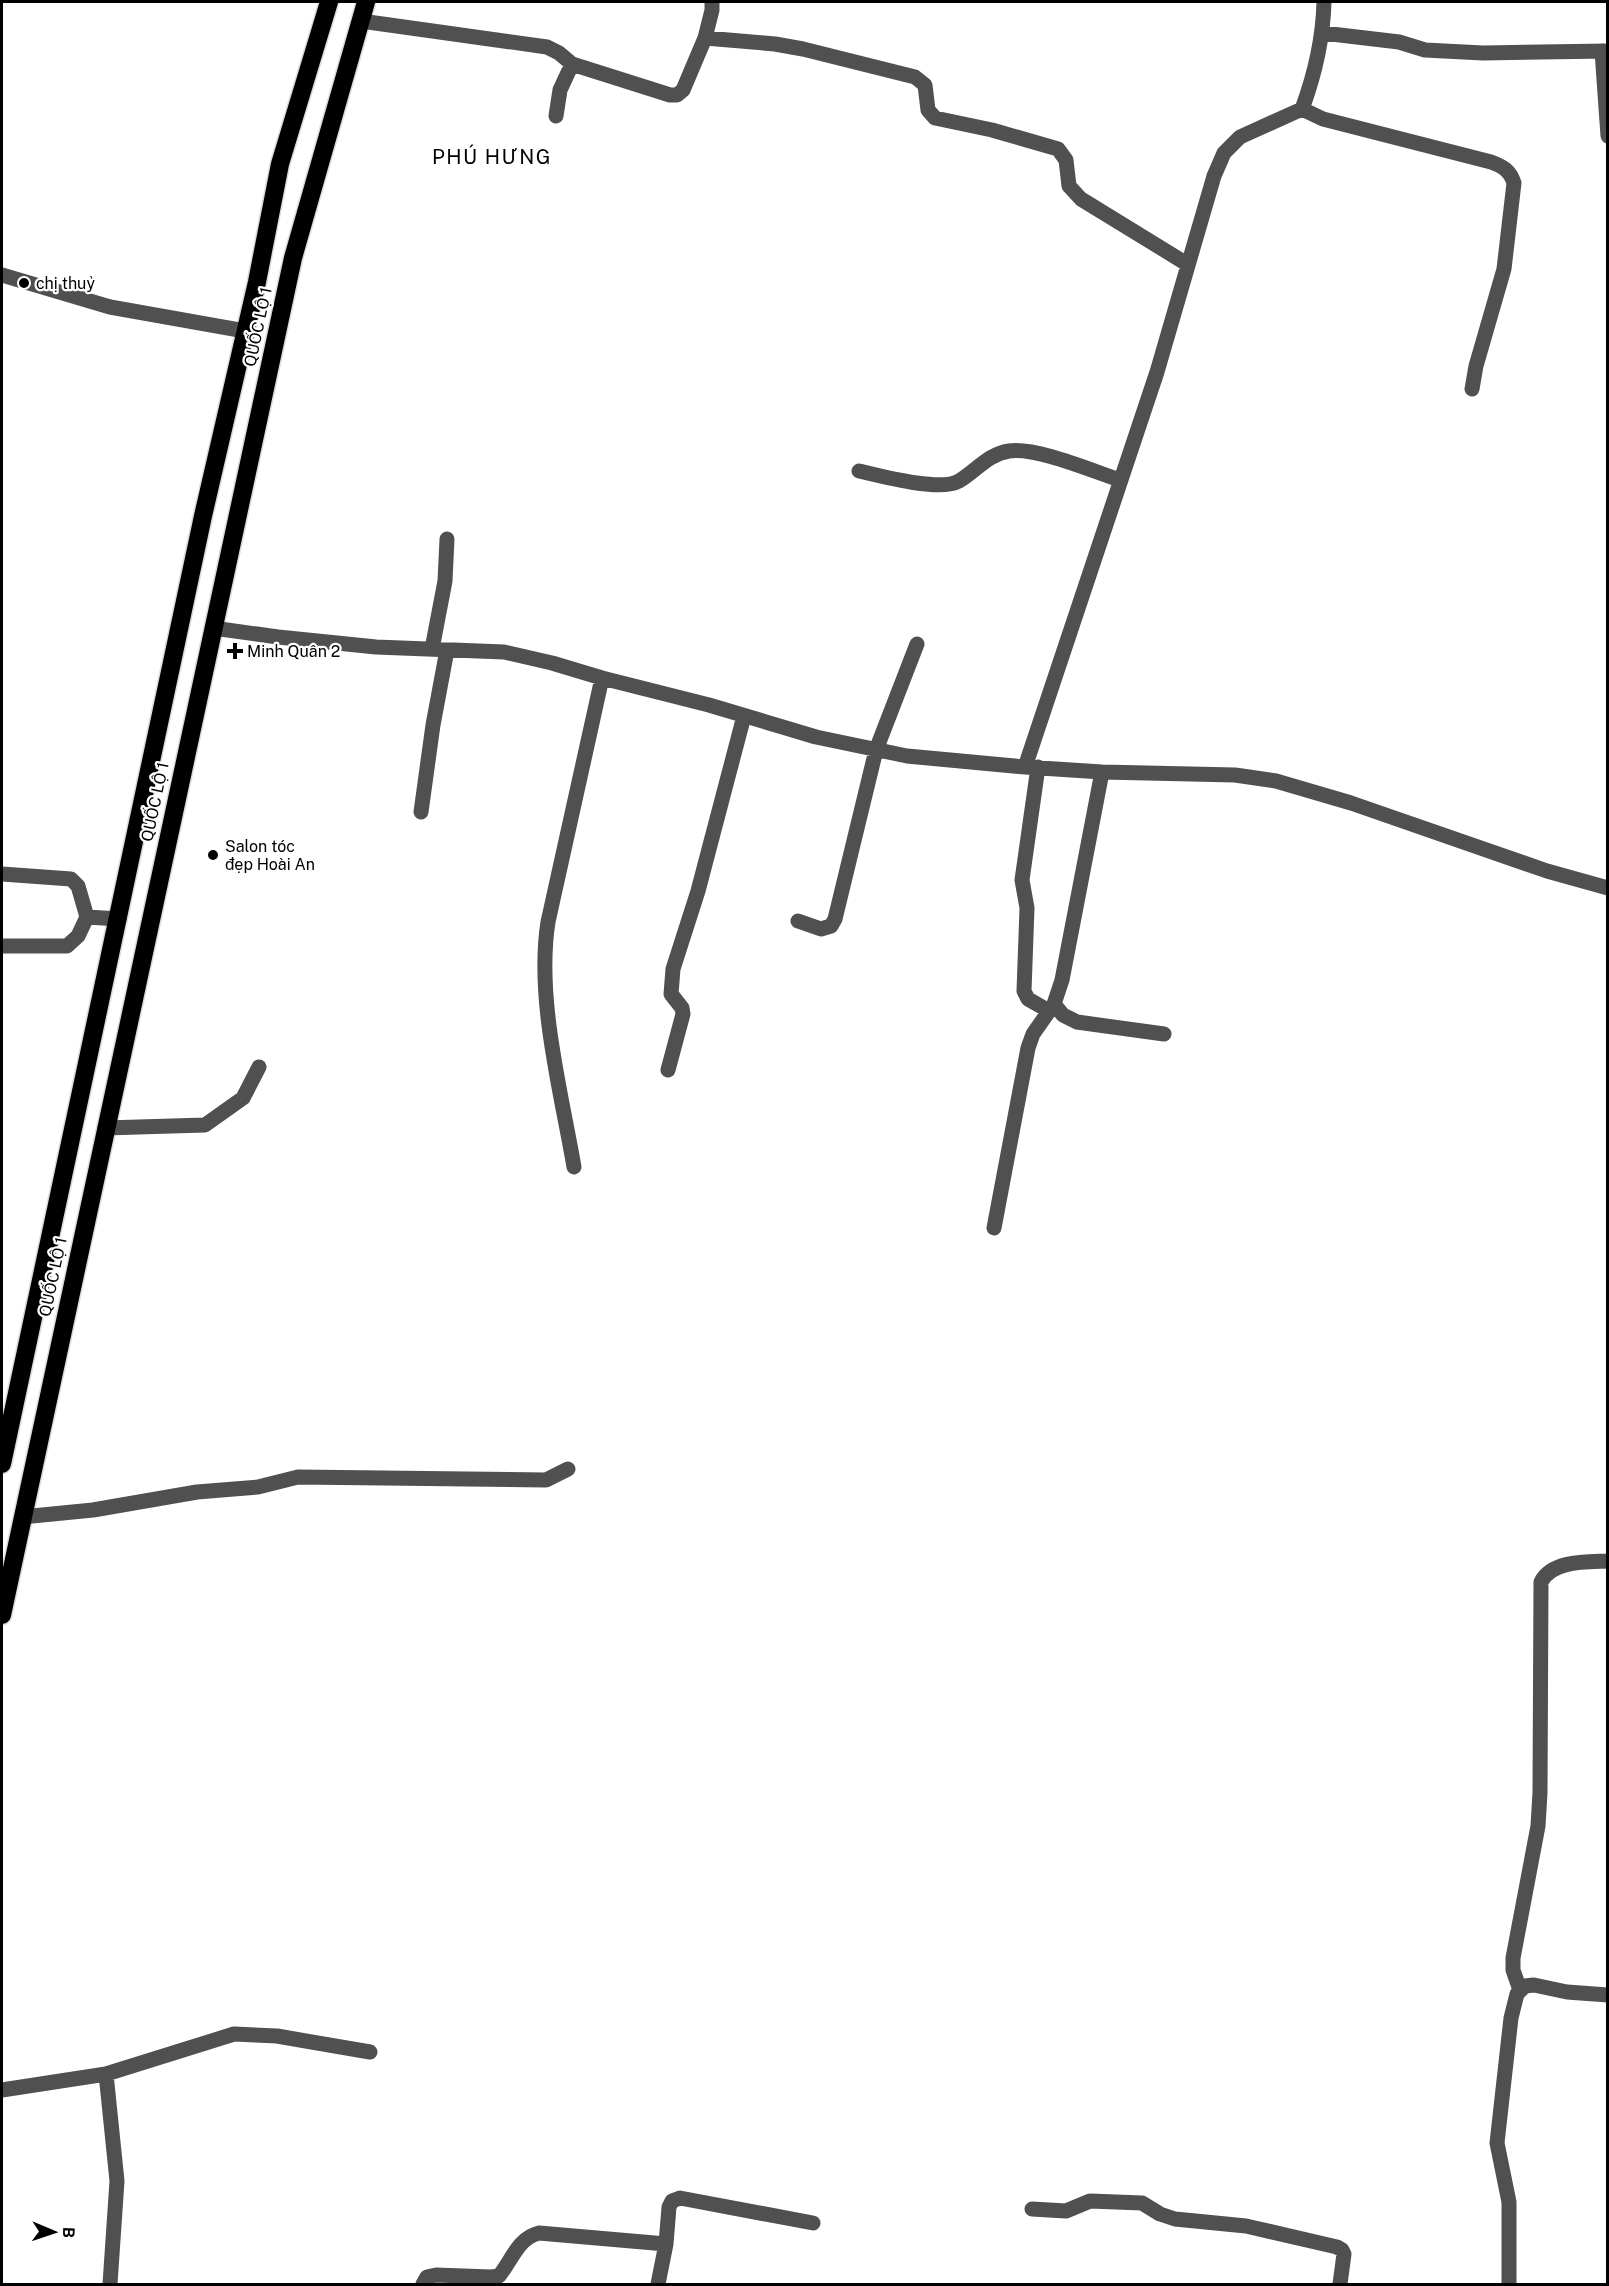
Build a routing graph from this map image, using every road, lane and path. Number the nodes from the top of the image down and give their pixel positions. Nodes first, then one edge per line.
1 (328, 2) edge
2 (366, 2) edge
3 (712, 2) edge
4 (1324, 2) edge
5 (361, 21) junction
6 (1323, 33) junction
7 (705, 38) junction
8 (1605, 51) edge
9 (572, 64) junction
10 (1302, 110) junction
11 (556, 116) dead end
12 (1608, 135) edge
13 (1187, 264) junction
14 (2, 275) edge
15 (245, 332) junction
16 (1472, 389) dead end
17 (860, 471) dead end
18 (1120, 480) junction
19 (447, 539) dead end
20 (213, 628) junction
21 (916, 644) dead end
22 (440, 650) junction
23 (602, 678) junction
24 (744, 716) junction
25 (876, 750) junction
26 (1032, 767) junction
27 (1102, 772) junction
28 (422, 812) dead end
29 (2, 873) edge
30 (1608, 888) edge
31 (87, 917) junction
32 (119, 920) junction
33 (798, 921) dead end
34 (2, 946) edge
35 (1051, 1007) junction
36 (1164, 1034) dead end
37 (259, 1067) dead end
38 (668, 1070) dead end
39 (105, 1128) junction
40 (574, 1167) dead end
41 (994, 1228) dead end
42 (2, 1464) edge
43 (568, 1469) dead end
44 (22, 1517) junction
45 (1608, 1562) edge
46 (2, 1615) edge
47 (1520, 1990) junction
48 (1608, 1995) edge
49 (370, 2052) dead end
50 (106, 2074) junction
51 (2, 2090) edge
52 (1032, 2209) dead end
53 (813, 2223) dead end
54 (666, 2244) junction
55 (110, 2284) edge
56 (423, 2284) edge
57 (658, 2284) edge
58 (1340, 2284) edge
59 (1509, 2284) edge

1 - 15 highway, QUỐC LỘ 1
2 - 5 highway, QUỐC LỘ 1
3 - 7 street
4 - 6 street
5 - 9 street
5 - 20 highway, QUỐC LỘ 1
6 - 8 street
6 - 10 street
7 - 9 street
7 - 13 street
8 - 12 street
9 - 11 street
10 - 13 street
10 - 16 street
13 - 18 street
14 - 15 street
15 - 32 highway, QUỐC LỘ 1
17 - 18 street
18 - 26 street
19 - 22 street
20 - 22 street
20 - 39 highway, QUỐC LỘ 1
21 - 25 street
22 - 23 street
22 - 28 street
23 - 24 street
23 - 40 street
24 - 25 street
24 - 38 street
25 - 26 street
25 - 33 street
26 - 27 street
26 - 35 street
27 - 30 street
27 - 35 street
29 - 31 street
31 - 32 street
31 - 34 street
32 - 42 highway, QUỐC LỘ 1
35 - 36 street
35 - 41 street
37 - 39 street
39 - 44 highway, QUỐC LỘ 1
43 - 44 street
44 - 46 highway, QUỐC LỘ 1
45 - 47 street
47 - 48 street
47 - 59 street
49 - 50 street
50 - 51 street
50 - 55 street
52 - 58 street
53 - 54 street
54 - 56 street
54 - 57 street

